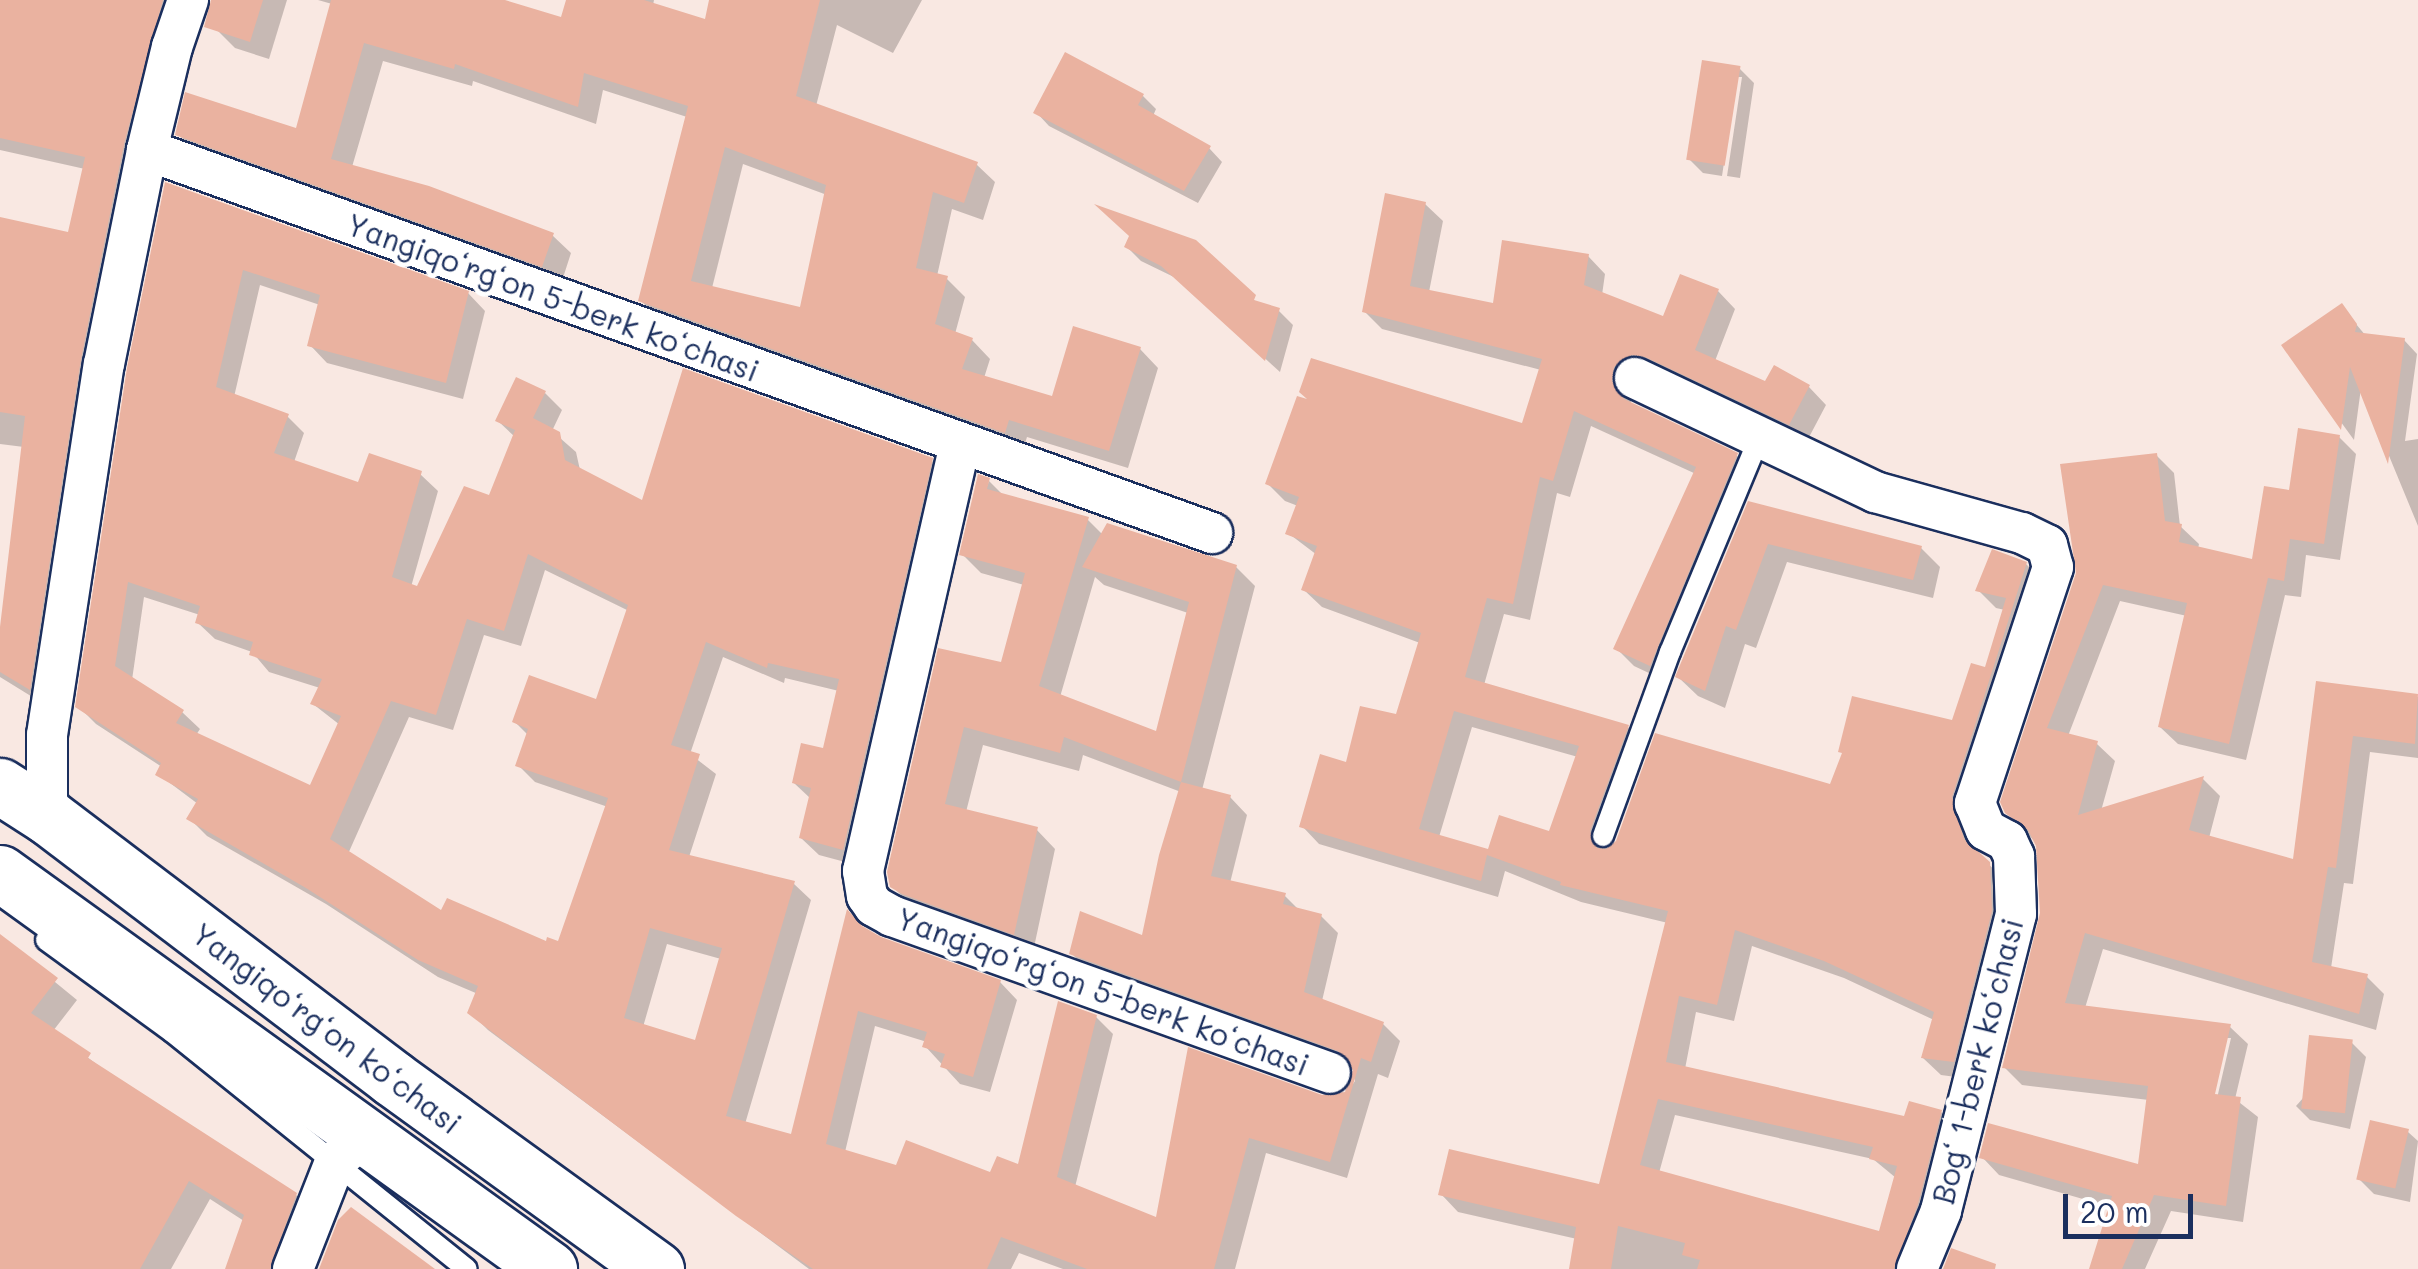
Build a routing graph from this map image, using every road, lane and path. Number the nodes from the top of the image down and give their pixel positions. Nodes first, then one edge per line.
1 (188, 0) edge
2 (147, 150) junction
3 (1635, 378) dead end
4 (1759, 438) junction
5 (960, 444) junction
6 (1212, 533) dead end
7 (0, 786) edge
8 (48, 816) junction
9 (1603, 836) dead end
10 (0, 873) edge
11 (31, 929) dead end
12 (1330, 1072) dead end
13 (351, 1148) junction
14 (293, 1269) edge
15 (467, 1269) edge
16 (549, 1269) edge
17 (656, 1269) edge
18 (1917, 1269) edge

1 - 2 street
2 - 5 street, Yangiqoʻrgʻon 5-berk koʻchasi
2 - 8 street
3 - 4 street, Bogʻ 1-berk koʻchasi
4 - 9 lane
4 - 18 street, Bogʻ 1-berk koʻchasi
5 - 6 street, Yangiqoʻrgʻon 5-berk koʻchasi
5 - 12 street, Yangiqoʻrgʻon 5-berk koʻchasi
7 - 8 main road, Yangiqoʻrgʻon koʻchasi
8 - 17 main road, Yangiqoʻrgʻon koʻchasi
10 - 13 main road, Yangiqoʻrgʻon koʻchasi
11 - 13 lane
13 - 14 street
13 - 15 lane
13 - 16 main road, Yangiqoʻrgʻon koʻchasi

